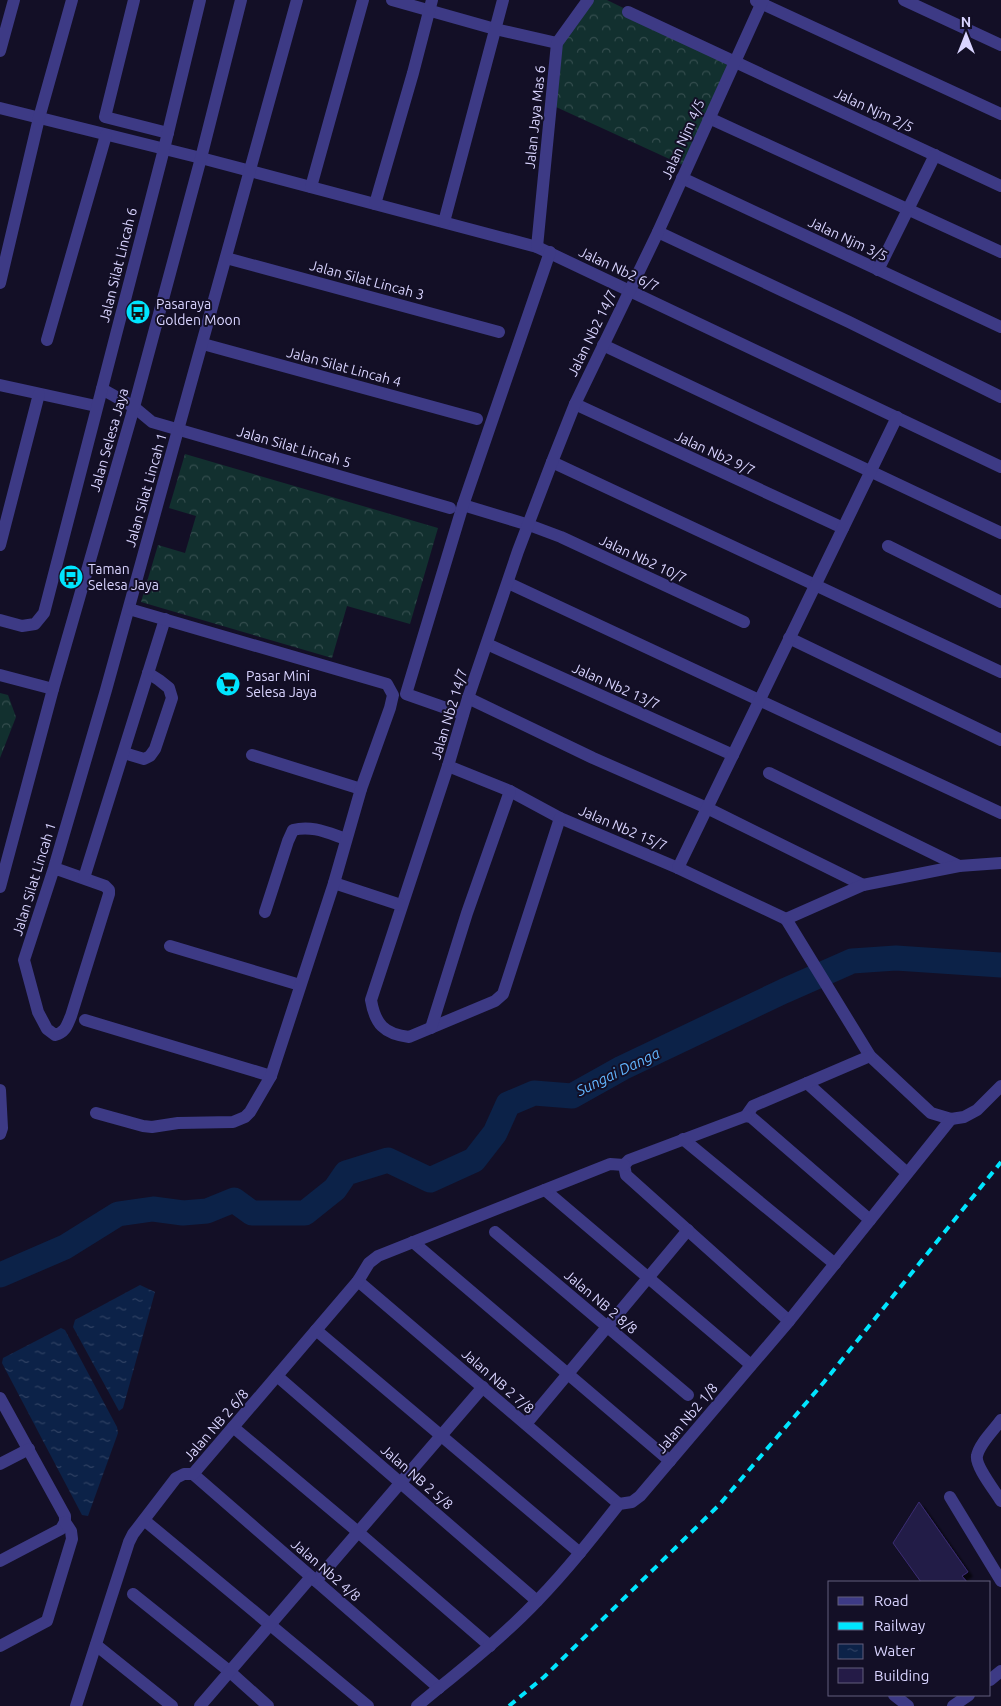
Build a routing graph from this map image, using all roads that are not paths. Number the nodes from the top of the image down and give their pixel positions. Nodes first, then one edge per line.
1 (14, 0) edge
2 (72, 0) edge
3 (134, 0) edge
4 (200, 0) edge
5 (241, 0) edge
6 (297, 0) edge
7 (362, 0) edge
8 (392, 0) edge
9 (503, 0) edge
10 (588, 0) edge
11 (904, 0) edge
12 (760, 1) edge
13 (431, 5) edge
14 (628, 12) dead end
15 (495, 29) junction
16 (557, 43) junction
17 (1001, 45) edge
18 (0, 51) edge
19 (734, 62) junction
20 (0, 108) edge
21 (1001, 114) edge
22 (39, 118) junction
23 (708, 118) junction
24 (168, 133) junction
25 (106, 135) junction
26 (164, 149) junction
27 (936, 155) junction
28 (201, 158) junction
29 (251, 171) junction
30 (682, 178) junction
31 (1001, 186) edge
32 (311, 187) junction
33 (375, 204) junction
34 (908, 210) junction
35 (444, 222) junction
36 (658, 232) junction
37 (537, 247) junction
38 (550, 252) junction
39 (1001, 252) edge
40 (226, 258) junction
41 (878, 270) junction
42 (0, 284) edge
43 (630, 290) junction
44 (1001, 326) edge
45 (499, 332) dead end
46 (47, 340) dead end
47 (202, 344) junction
48 (603, 345) junction
49 (0, 385) edge
50 (102, 389) junction
51 (39, 394) junction
52 (1001, 397) edge
53 (575, 404) junction
54 (96, 406) junction
55 (134, 407) junction
56 (897, 417) junction
57 (477, 419) dead end
58 (179, 430) junction
59 (552, 462) junction
60 (1001, 467) edge
61 (870, 472) junction
62 (464, 505) junction
63 (450, 508) dead end
64 (529, 525) junction
65 (843, 528) junction
66 (1001, 533) edge
67 (0, 545) edge
68 (888, 546) dead end
69 (508, 583) junction
70 (816, 584) junction
71 (1001, 602) edge
72 (129, 609) junction
73 (165, 619) junction
74 (0, 620) edge
75 (744, 622) dead end
76 (790, 638) junction
77 (487, 644) junction
78 (1001, 672) edge
79 (148, 673) junction
80 (0, 675) edge
81 (53, 689) junction
82 (468, 698) junction
83 (759, 701) junction
84 (463, 714) junction
85 (1001, 740) edge
86 (124, 753) junction
87 (252, 755) dead end
88 (733, 755) junction
89 (448, 766) junction
90 (768, 773) dead end
91 (361, 789) junction
92 (510, 791) junction
93 (707, 808) junction
94 (1001, 813) edge
95 (560, 818) junction
96 (346, 839) junction
97 (1001, 863) edge
98 (959, 866) junction
99 (54, 868) junction
100 (678, 868) junction
101 (84, 878) junction
102 (334, 883) junction
103 (863, 886) junction
104 (0, 887) edge
105 (401, 905) junction
106 (266, 912) dead end
107 (786, 918) junction
108 (170, 946) dead end
109 (300, 985) junction
110 (86, 1020) dead end
111 (431, 1028) junction
112 (870, 1056) junction
113 (271, 1076) junction
114 (807, 1083) junction
115 (1001, 1086) edge
116 (0, 1090) edge
117 (96, 1113) dead end
118 (746, 1116) junction
119 (951, 1119) junction
120 (0, 1134) edge
121 (683, 1139) junction
122 (624, 1165) junction
123 (907, 1173) junction
124 (545, 1190) junction
125 (870, 1220) junction
126 (688, 1230) junction
127 (495, 1232) dead end
128 (413, 1242) junction
129 (835, 1264) junction
130 (648, 1278) junction
131 (358, 1281) junction
132 (789, 1321) junction
133 (608, 1326) junction
134 (316, 1330) junction
135 (751, 1365) junction
136 (568, 1374) junction
137 (277, 1376) junction
138 (483, 1387) junction
139 (688, 1395) dead end
140 (0, 1398) edge
141 (1001, 1420) edge
142 (526, 1424) junction
143 (233, 1427) junction
144 (442, 1435) junction
145 (29, 1449) junction
146 (670, 1461) junction
147 (0, 1464) edge
148 (193, 1474) junction
149 (401, 1482) junction
150 (950, 1497) dead end
151 (1001, 1501) edge
152 (619, 1504) junction
153 (144, 1520) junction
154 (65, 1522) junction
155 (358, 1532) junction
156 (580, 1553) junction
157 (0, 1562) edge
158 (313, 1579) junction
159 (1001, 1581) edge
160 (133, 1594) dead end
161 (537, 1601) junction
162 (269, 1625) junction
163 (96, 1645) junction
164 (0, 1646) edge
165 (490, 1646) junction
166 (229, 1671) junction
167 (439, 1688) junction
168 (895, 1696) edge
169 (968, 1696) edge
170 (76, 1706) edge
171 (172, 1706) edge
172 (200, 1706) edge
173 (268, 1706) edge
174 (368, 1706) edge
175 (417, 1706) edge
176 (908, 1706) edge
177 (953, 1706) edge

1 - 18 street
2 - 22 street
3 - 24 street
4 - 24 street, Jalan Silat Lincah 6
5 - 28 street, Jalan Selesa Jaya
6 - 29 street, Jalan Silat Lincah 1
7 - 32 street
8 - 13 street
9 - 15 street
10 - 16 street
11 - 17 street
12 - 19 street, Jalan Njm 4/5
12 - 21 street
13 - 15 street
13 - 33 street
14 - 19 street, Jalan Njm 2/5
15 - 16 street
15 - 35 street
16 - 37 street, Jalan Jaya Mas 6
19 - 23 street, Jalan Njm 4/5
19 - 27 street, Jalan Njm 2/5
20 - 22 street, Jalan Nb2 6/7
22 - 25 street, Jalan Nb2 6/7
22 - 42 street
23 - 30 street, Jalan Njm 4/5
23 - 34 street
24 - 26 street, Jalan Silat Lincah 6
25 - 26 street, Jalan Nb2 6/7
25 - 46 street
26 - 28 street, Jalan Nb2 6/7
26 - 50 street, Jalan Silat Lincah 6
27 - 31 street, Jalan Njm 2/5
27 - 34 street
28 - 29 street, Jalan Nb2 6/7
28 - 55 street, Jalan Selesa Jaya
29 - 32 street, Jalan Nb2 6/7
29 - 40 street, Jalan Silat Lincah 1
30 - 36 street, Jalan Njm 4/5
30 - 41 street, Jalan Njm 3/5
32 - 33 street, Jalan Nb2 6/7
33 - 35 street, Jalan Nb2 6/7
34 - 39 street
34 - 41 street
35 - 37 street, Jalan Nb2 6/7
36 - 43 street, Jalan Njm 4/5
36 - 52 street
37 - 38 street, Jalan Nb2 6/7
38 - 43 street, Jalan Nb2 6/7
38 - 62 street
40 - 45 street, Jalan Silat Lincah 3
40 - 47 street, Jalan Silat Lincah 1
41 - 44 street, Jalan Njm 3/5
43 - 48 street, Jalan Nb2 14/7
43 - 56 street, Jalan Nb2 6/7
47 - 57 street, Jalan Silat Lincah 4
47 - 58 street, Jalan Silat Lincah 1
48 - 53 street, Jalan Nb2 14/7
48 - 61 street
49 - 51 street
50 - 54 street, Jalan Silat Lincah 6
50 - 55 street
51 - 54 street
51 - 67 street
53 - 59 street, Jalan Nb2 14/7
53 - 65 street, Jalan Nb2 9/7
54 - 74 street, Jalan Silat Lincah 6
55 - 58 street, Jalan Silat Lincah 5
55 - 81 street, Jalan Selesa Jaya
56 - 60 street, Jalan Nb2 6/7
56 - 61 street
58 - 63 street, Jalan Silat Lincah 5
58 - 72 street, Jalan Silat Lincah 1
59 - 64 street, Jalan Nb2 14/7
59 - 70 street
61 - 65 street
61 - 66 street
62 - 64 street, Jalan Nb2 10/7
62 - 84 street
64 - 69 street, Jalan Nb2 14/7
64 - 75 street, Jalan Nb2 10/7
65 - 70 street
68 - 71 street
69 - 77 street, Jalan Nb2 14/7
69 - 83 street
70 - 76 street
70 - 78 street
72 - 73 street
72 - 99 street, Jalan Silat Lincah 1
73 - 79 street
73 - 91 street
76 - 83 street
76 - 85 street
77 - 82 street, Jalan Nb2 14/7
77 - 88 street, Jalan Nb2 13/7
79 - 86 street
79 - 86 street
80 - 81 street
81 - 104 street, Jalan Selesa Jaya
82 - 84 street, Jalan Nb2 14/7
82 - 93 street
83 - 88 street
83 - 94 street
84 - 89 street, Jalan Nb2 14/7
86 - 101 street
87 - 91 street
88 - 93 street
89 - 92 street, Jalan Nb2 15/7
89 - 105 street, Jalan Nb2 14/7
90 - 98 street
91 - 96 street
92 - 95 street, Jalan Nb2 15/7
92 - 111 street
93 - 100 street
93 - 103 street
95 - 100 street, Jalan Nb2 15/7
95 - 111 street, Jalan Nb2 14/7
96 - 102 street
96 - 106 street
97 - 98 street
98 - 103 street
99 - 101 street
99 - 101 street, Jalan Silat Lincah 1
100 - 107 street, Jalan Nb2 15/7
102 - 105 street
102 - 109 street
103 - 107 street
105 - 111 street, Jalan Nb2 14/7
107 - 112 street
108 - 109 street
109 - 113 street
110 - 113 street
112 - 114 street
112 - 119 street
113 - 117 street
114 - 118 street
114 - 123 street
115 - 119 street
116 - 120 street
118 - 121 street
118 - 125 street
119 - 123 street, Jalan Nb2 1/8
121 - 122 street
121 - 129 street
122 - 124 street, Jalan NB 2 6/8
122 - 126 street
123 - 125 street, Jalan Nb2 1/8
124 - 128 street, Jalan NB 2 6/8
124 - 130 street
125 - 129 street, Jalan Nb2 1/8
126 - 130 street
126 - 132 street
127 - 133 street, Jalan NB 2 8/8
128 - 131 street, Jalan NB 2 6/8
128 - 136 street
129 - 132 street, Jalan Nb2 1/8
130 - 133 street
130 - 135 street
131 - 134 street, Jalan NB 2 6/8
131 - 138 street, Jalan NB 2 7/8
132 - 135 street, Jalan Nb2 1/8
133 - 136 street
133 - 139 street, Jalan NB 2 8/8
134 - 137 street, Jalan NB 2 6/8
134 - 144 street
135 - 146 street, Jalan Nb2 1/8
136 - 142 street
136 - 146 street
137 - 143 street, Jalan NB 2 6/8
137 - 149 street, Jalan NB 2 5/8
138 - 142 street, Jalan NB 2 7/8
138 - 144 street
140 - 145 street
141 - 151 street
142 - 152 street, Jalan NB 2 7/8
143 - 148 street, Jalan NB 2 6/8
143 - 155 street
144 - 149 street
144 - 156 street
145 - 147 street
145 - 154 street
146 - 152 street, Jalan Nb2 1/8
148 - 153 street, Jalan NB 2 6/8
148 - 158 street, Jalan Nb2 4/8
149 - 155 street
149 - 161 street, Jalan NB 2 5/8
150 - 159 street
152 - 156 street, Jalan Nb2 1/8
153 - 162 street
153 - 163 street, Jalan NB 2 6/8
154 - 157 street
154 - 164 street
155 - 158 street
155 - 165 street
156 - 161 street, Jalan Nb2 1/8
158 - 162 street
158 - 167 street, Jalan Nb2 4/8
160 - 166 street
161 - 165 street, Jalan Nb2 1/8
162 - 166 street
162 - 174 street
163 - 170 street, Jalan NB 2 6/8
163 - 171 street
165 - 167 street, Jalan Nb2 1/8
166 - 172 street
166 - 173 street
167 - 175 street, Jalan Nb2 1/8
168 - 176 street
169 - 177 street

